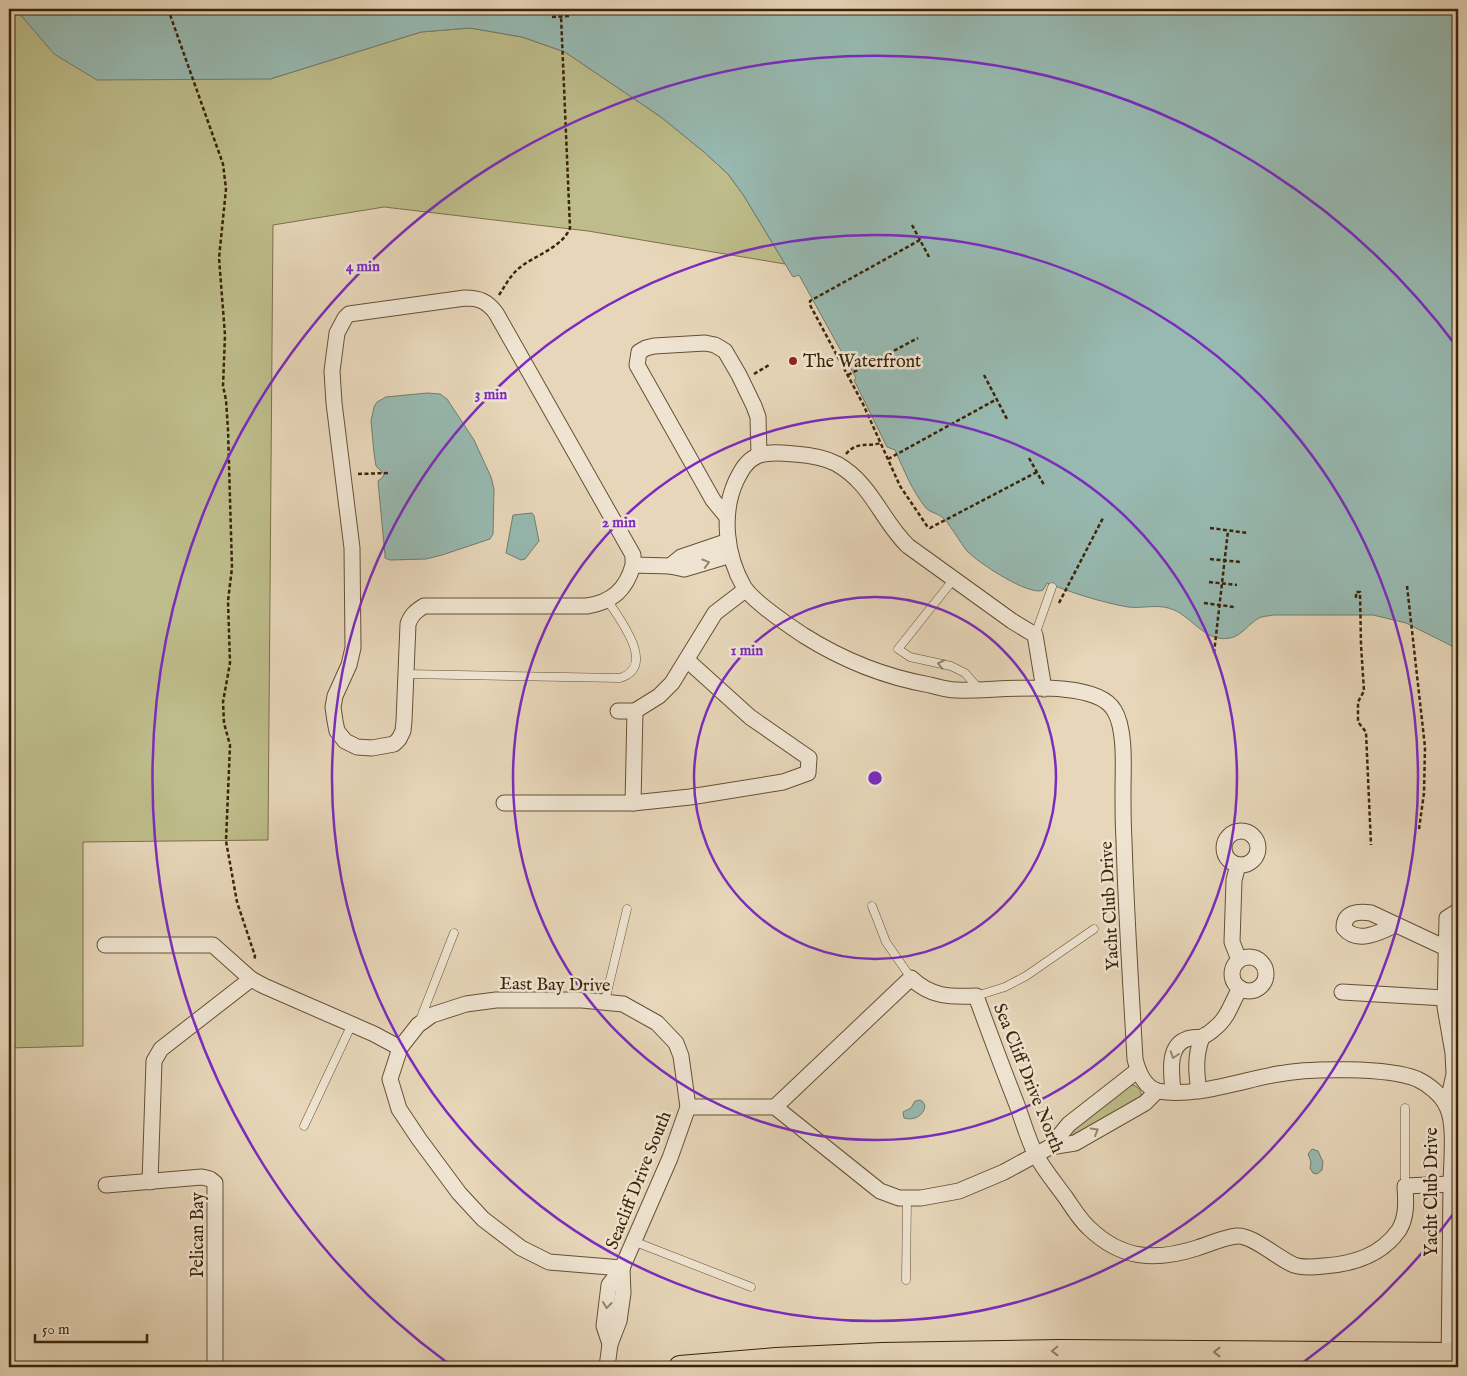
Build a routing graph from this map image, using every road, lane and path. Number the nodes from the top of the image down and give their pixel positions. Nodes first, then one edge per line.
1 (168, 9) edge
2 (561, 16) junction
3 (570, 16) dead end
4 (552, 17) dead end
5 (912, 225) dead end
6 (920, 240) junction
7 (929, 258) dead end
8 (491, 306) junction
9 (918, 338) dead end
10 (848, 374) junction
11 (984, 374) dead end
12 (997, 399) junction
13 (1007, 419) dead end
14 (880, 443) junction
15 (759, 455) junction
16 (1029, 458) dead end
17 (888, 459) junction
18 (836, 464) junction
19 (1037, 472) junction
20 (388, 473) dead end
21 (363, 474) dead end
22 (1044, 486) dead end
23 (727, 517) junction
24 (1103, 518) dead end
25 (1210, 528) dead end
26 (1228, 531) junction
27 (1248, 533) dead end
28 (730, 548) junction
29 (1210, 558) dead end
30 (1240, 562) dead end
31 (633, 565) junction
32 (953, 580) junction
33 (1209, 582) dead end
34 (1237, 585) dead end
35 (1407, 586) dead end
36 (1052, 587) dead end
37 (745, 590) junction
38 (1066, 590) dead end
39 (1356, 598) dead end
40 (608, 601) junction
41 (1204, 603) dead end
42 (1234, 607) dead end
43 (1035, 635) junction
44 (1214, 653) dead end
45 (687, 660) junction
46 (406, 674) junction
47 (1044, 689) junction
48 (980, 690) junction
49 (618, 711) dead end
50 (635, 711) junction
51 (504, 803) dead end
52 (633, 803) junction
53 (1419, 829) dead end
54 (1371, 845) dead end
55 (1238, 866) dead end
56 (872, 906) dead end
57 (627, 909) dead end
58 (1458, 911) edge
59 (1395, 925) dead end
60 (1094, 928) dead end
61 (454, 933) dead end
62 (106, 945) dead end
63 (1446, 948) junction
64 (1240, 960) junction
65 (911, 978) junction
66 (251, 979) junction
67 (1240, 988) junction
68 (1342, 992) dead end
69 (976, 996) junction
70 (1445, 998) junction
71 (605, 1001) junction
72 (352, 1024) junction
73 (418, 1025) junction
74 (1202, 1037) junction
75 (400, 1048) junction
76 (1138, 1070) junction
77 (1456, 1074) edge
78 (1157, 1091) junction
79 (1199, 1091) junction
80 (1172, 1092) junction
81 (1458, 1094) edge
82 (1447, 1106) junction
83 (688, 1107) junction
84 (776, 1107) junction
85 (1405, 1108) dead end
86 (304, 1126) dead end
87 (1455, 1135) edge
88 (1050, 1147) junction
89 (1035, 1154) junction
90 (150, 1182) junction
91 (1451, 1184) junction
92 (106, 1185) dead end
93 (1405, 1186) junction
94 (907, 1198) junction
95 (633, 1241) junction
96 (622, 1268) junction
97 (906, 1280) dead end
98 (751, 1287) dead end
99 (1452, 1358) edge
100 (215, 1367) edge
101 (607, 1367) edge
102 (680, 1367) edge

1 - 66 path
2 - 3 path
2 - 4 path
2 - 8 path
5 - 6 path
6 - 7 path
6 - 10 path
8 - 31 street
8 - 46 street
9 - 10 path
10 - 14 path
11 - 12 path
12 - 13 path
12 - 17 path
14 - 17 path
14 - 18 path
15 - 18 street
15 - 23 street, Yacht Club Drive
15 - 23 street
16 - 19 path
17 - 19 path
18 - 32 street
19 - 22 path
20 - 21 path
23 - 28 street, Yacht Club Drive
24 - 38 path
25 - 26 path
26 - 27 path
26 - 44 path
28 - 31 street
28 - 37 street, Yacht Club Drive
29 - 30 path
31 - 40 street
32 - 43 street
48 -> 32 lane
33 - 34 path
35 - 53 path
36 - 43 lane
37 - 45 street
37 - 48 street, Yacht Club Drive
39 - 54 path
40 - 46 street
40 - 46 lane
41 - 42 path
43 - 47 street
45 - 50 street
45 - 52 street
47 - 48 street, Yacht Club Drive
47 - 76 street, Yacht Club Drive
49 - 50 street
50 - 52 street
51 - 52 street
55 - 64 street
56 - 65 lane
57 - 71 lane
58 - 63 street
59 - 63 street
60 - 69 lane
61 - 73 lane
62 - 66 street
63 - 70 street
64 - 67 street
64 - 67 street
65 - 69 street, Sea Cliff Drive North
65 - 84 street
66 - 72 street
66 - 90 street
67 - 74 street
68 - 70 street
69 - 89 street, Sea Cliff Drive North
70 - 77 street
71 - 73 street, East Bay Drive
71 - 83 street, East Bay Drive
72 - 75 street
72 - 86 lane
73 - 75 street, East Bay Drive
74 - 79 street
74 -> 80 street
75 - 96 street, East Bay Drive
76 - 78 street
76 - 88 street, Sea Cliff Drive North
77 - 82 street
78 - 80 street, Yacht Club Drive
88 -> 78 street, Sea Cliff Drive North
79 - 80 street, Yacht Club Drive
79 - 82 street, Yacht Club Drive
81 - 82 street
82 - 87 street, Yacht Club Drive
83 - 84 street
83 - 95 street, Seacliff Drive South
84 - 94 street
85 - 93 lane
87 - 91 street, Yacht Club Drive
88 - 89 street
89 - 93 street, Sea Cliff Drive North
89 - 94 street
90 - 92 street, Pelican Bay
90 - 100 street, Pelican Bay
91 - 93 street
91 - 99 street, Yacht Club Drive
94 - 97 lane
95 - 96 street, Seacliff Drive South
95 - 98 lane
96 - 101 street, Seacliff Drive South
99 -> 102 main road

